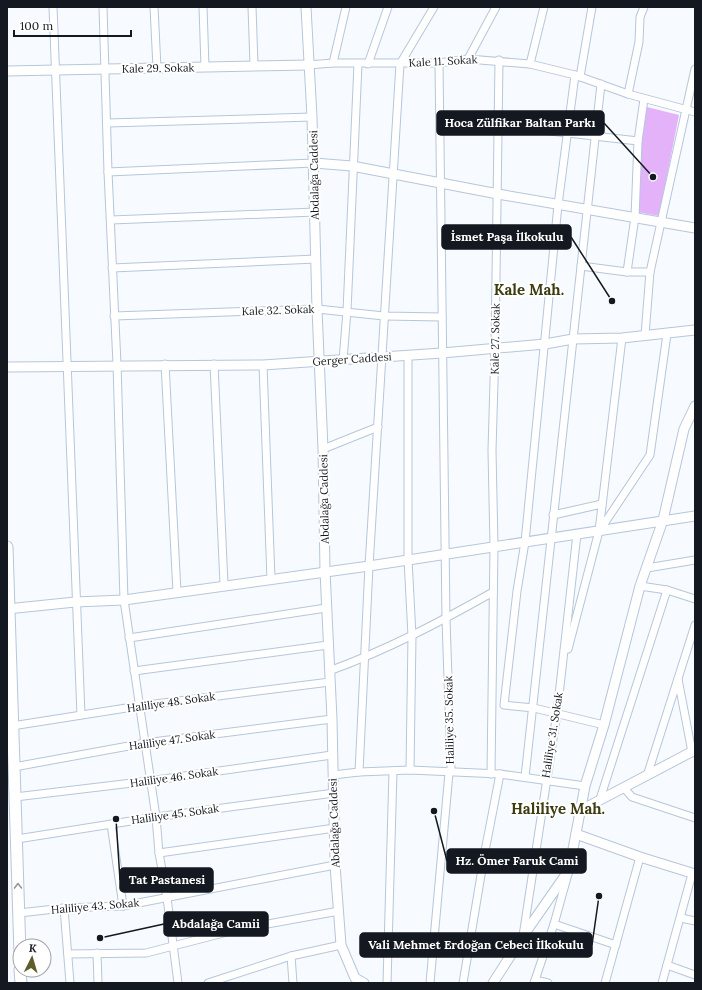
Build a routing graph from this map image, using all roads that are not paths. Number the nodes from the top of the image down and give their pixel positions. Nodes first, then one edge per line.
1 (53, 7) edge
2 (104, 7) edge
3 (154, 7) edge
4 (203, 7) edge
5 (252, 7) edge
6 (306, 7) edge
7 (346, 7) edge
8 (388, 7) edge
9 (393, 7) edge
10 (434, 7) edge
11 (496, 7) edge
12 (544, 7) edge
13 (592, 7) edge
14 (644, 7) edge
15 (384, 18) junction
16 (468, 59) junction
17 (500, 60) junction
18 (333, 63) junction
19 (358, 64) junction
20 (368, 64) junction
21 (400, 64) junction
22 (439, 64) junction
23 (530, 64) junction
24 (254, 65) junction
25 (308, 65) junction
26 (205, 67) junction
27 (157, 68) junction
28 (106, 70) junction
29 (695, 70) edge
30 (7, 71) edge
31 (55, 71) junction
32 (578, 76) junction
33 (601, 84) junction
34 (628, 94) junction
35 (644, 99) junction
36 (686, 111) junction
37 (695, 112) edge
38 (312, 117) junction
39 (108, 123) junction
40 (498, 125) junction
41 (568, 133) junction
42 (594, 137) junction
43 (638, 141) junction
44 (314, 163) junction
45 (352, 166) junction
46 (108, 172) junction
47 (393, 174) junction
48 (441, 184) junction
49 (498, 194) junction
50 (558, 205) junction
51 (586, 208) junction
52 (314, 212) junction
53 (635, 217) junction
54 (111, 220) junction
55 (662, 222) junction
56 (695, 228) edge
57 (316, 259) junction
58 (581, 266) junction
59 (112, 268) junction
60 (627, 272) junction
61 (650, 272) junction
62 (317, 309) junction
63 (347, 312) junction
64 (114, 316) junction
65 (384, 316) junction
66 (442, 317) junction
67 (695, 330) edge
68 (667, 334) junction
69 (645, 336) junction
70 (622, 338) junction
71 (573, 339) junction
72 (545, 344) junction
73 (496, 348) junction
74 (442, 353) junction
75 (382, 356) junction
76 (408, 356) junction
77 (320, 360) junction
78 (343, 360) junction
79 (117, 364) junction
80 (165, 364) junction
81 (214, 364) junction
82 (66, 365) junction
83 (263, 365) junction
84 (7, 367) edge
85 (695, 406) edge
86 (378, 427) junction
87 (323, 449) junction
88 (602, 504) junction
89 (554, 515) junction
90 (695, 516) edge
91 (663, 520) junction
92 (599, 532) junction
93 (577, 534) junction
94 (551, 538) junction
95 (525, 542) junction
96 (494, 546) junction
97 (7, 547) edge
98 (446, 553) junction
99 (408, 559) junction
100 (695, 560) edge
101 (369, 566) junction
102 (647, 568) junction
103 (325, 571) junction
104 (271, 579) junction
105 (224, 584) junction
106 (640, 586) junction
107 (666, 590) junction
108 (176, 592) junction
109 (493, 592) junction
110 (695, 599) edge
111 (124, 600) junction
112 (75, 602) junction
113 (326, 608) junction
114 (8, 609) edge
115 (446, 619) junction
116 (695, 625) edge
117 (412, 636) junction
118 (128, 638) junction
119 (328, 645) junction
120 (365, 658) junction
121 (134, 671) junction
122 (329, 671) junction
123 (561, 674) junction
124 (678, 677) junction
125 (330, 682) junction
126 (492, 704) junction
127 (504, 705) junction
128 (139, 706) junction
129 (534, 708) junction
130 (557, 713) junction
131 (81, 715) junction
132 (332, 719) junction
133 (604, 725) junction
134 (12, 726) junction
135 (145, 743) junction
136 (694, 752) edge
137 (332, 755) junction
138 (14, 767) junction
139 (410, 770) junction
140 (360, 772) junction
141 (393, 772) junction
142 (448, 773) junction
143 (491, 774) junction
144 (500, 774) junction
145 (333, 775) junction
146 (647, 776) junction
147 (525, 777) junction
148 (545, 780) junction
149 (150, 781) junction
150 (585, 786) junction
151 (624, 788) junction
152 (334, 793) junction
153 (15, 797) junction
154 (600, 799) junction
155 (581, 810) junction
156 (156, 817) junction
157 (695, 818) edge
158 (110, 824) junction
159 (335, 828) junction
160 (576, 834) junction
161 (17, 839) junction
162 (159, 853) junction
163 (640, 857) junction
164 (335, 865) junction
165 (569, 870) junction
166 (694, 874) edge
167 (168, 898) junction
168 (123, 906) junction
169 (64, 908) junction
170 (339, 911) junction
171 (19, 912) junction
172 (681, 918) junction
173 (695, 921) edge
174 (554, 924) junction
175 (523, 936) junction
176 (20, 938) edge
177 (342, 945) junction
178 (616, 945) junction
179 (172, 947) junction
180 (68, 954) junction
181 (97, 954) junction
182 (291, 956) junction
183 (667, 965) junction
184 (695, 975) edge
185 (230, 980) edge
186 (355, 980) edge
187 (535, 981) edge
188 (70, 983) edge
189 (98, 983) edge
190 (178, 983) edge
191 (208, 983) edge
192 (293, 983) edge
193 (364, 983) edge
194 (387, 983) edge
195 (430, 983) edge
196 (463, 983) edge
197 (493, 983) edge
198 (548, 983) edge
199 (605, 983) edge
200 (662, 983) edge

1 - 31 street
2 - 28 street
3 - 27 street
4 - 26 street
5 - 24 street
6 - 25 street, Abdalağa Caddesi
7 - 18 street
8 - 15 street
9 - 15 street
10 - 21 street
11 - 16 street
12 - 23 street
13 - 32 street
14 - 34 street
15 - 20 street
16 - 17 street, Kale 11. Sokak
16 - 22 street, Kale 11. Sokak
17 - 23 street, Kale 11. Sokak
17 - 40 street, Kale 27. Sokak
18 - 19 street, Kale 11. Sokak
18 - 25 street, Kale 11. Sokak
19 - 20 street, Kale 11. Sokak
19 - 45 street
20 - 21 street, Kale 11. Sokak
21 - 22 street, Kale 11. Sokak
21 - 47 street
22 - 48 street, Haliliye 35. Sokak
23 - 32 street, Kale 11. Sokak
24 - 25 street, Kale 29. Sokak
24 - 26 street, Kale 29. Sokak
25 - 38 street, Abdalağa Caddesi
26 - 27 street, Kale 29. Sokak
27 - 28 street, Kale 29. Sokak
28 - 31 street, Kale 29. Sokak
28 - 39 street
29 - 36 street
30 - 31 street, Kale 29. Sokak
31 - 82 street
32 - 33 street, Kale 11. Sokak
32 - 41 street
33 - 34 street, Kale 11. Sokak
33 - 42 street
34 - 35 street, Kale 11. Sokak
35 - 36 street, Kale 11. Sokak
35 - 43 street
36 - 37 street, Kale 11. Sokak
36 - 55 street
38 - 39 street
38 - 44 street, Abdalağa Caddesi
39 - 46 street
40 - 41 street
40 - 49 street, Kale 27. Sokak
41 - 42 street
41 - 50 street
42 - 43 street
42 - 51 street
43 - 53 street
44 - 45 street
44 - 46 street
44 - 52 street, Abdalağa Caddesi
45 - 47 street
45 - 63 street
46 - 54 street
47 - 48 street
47 - 65 street
48 - 49 street
48 - 66 street, Haliliye 35. Sokak
49 - 50 street
49 - 73 street, Kale 27. Sokak
50 - 51 street
50 - 72 street
51 - 53 street
51 - 58 street
52 - 54 street
52 - 57 street, Abdalağa Caddesi
53 - 55 street
53 - 60 street
54 - 59 street
55 - 56 street
55 - 61 street
57 - 59 street
57 - 62 street, Abdalağa Caddesi
58 - 60 street
58 - 71 street
59 - 64 street
60 - 61 street
61 - 69 street
62 - 63 street, Kale 32. Sokak
62 - 64 street, Kale 32. Sokak
62 - 77 street, Abdalağa Caddesi
63 - 65 street, Kale 32. Sokak
63 - 78 street
64 - 79 street
65 - 66 street, Kale 32. Sokak
65 - 75 street
66 - 74 street, Haliliye 35. Sokak
67 - 68 street, Gerger Caddesi
68 - 69 street, Gerger Caddesi
68 - 92 street
69 - 70 street, Gerger Caddesi
70 - 71 street, Gerger Caddesi
70 - 88 street
71 - 72 street, Gerger Caddesi
71 - 89 street
72 - 73 street, Gerger Caddesi
72 - 95 street
73 - 74 street, Gerger Caddesi
73 - 96 street, Kale 27. Sokak
74 - 76 street, Gerger Caddesi
74 - 98 street, Haliliye 35. Sokak
75 - 76 street, Gerger Caddesi
75 - 78 street, Gerger Caddesi
75 - 86 street
76 - 99 street
77 - 78 street, Gerger Caddesi
77 - 83 street, Gerger Caddesi
77 - 87 street, Abdalağa Caddesi
79 - 80 street, Gerger Caddesi
79 - 82 street, Gerger Caddesi
79 - 111 street
80 - 81 street, Gerger Caddesi
80 - 108 street
81 - 83 street, Gerger Caddesi
81 - 105 street
82 - 84 street, Gerger Caddesi
82 - 112 street
83 - 104 street
85 - 91 street
86 - 87 street
86 - 101 street
87 - 103 street, Abdalağa Caddesi
88 - 89 street
88 - 92 street
89 - 94 street
90 - 91 street
91 - 92 street
91 - 102 street
92 - 93 street
92 - 123 street
93 - 94 street
93 - 123 street, Haliliye 31. Sokak
94 - 95 street
94 - 129 street
95 - 96 street
95 - 127 street
96 - 98 street
96 - 109 street, Kale 27. Sokak
97 - 114 main road
98 - 99 street
98 - 115 street, Haliliye 35. Sokak
99 - 101 street
99 - 117 street
100 - 102 street
101 - 103 street
101 - 120 street
102 - 106 street
103 - 104 street
103 - 113 street, Abdalağa Caddesi
104 - 105 street
105 - 108 street
106 - 107 street
106 - 133 street
107 - 110 street
107 - 154 street
108 - 111 street
109 - 115 street
109 - 126 street, Kale 27. Sokak
111 - 112 street
111 - 118 street
112 - 114 street
112 - 131 street
113 - 118 street
113 - 119 street, Abdalağa Caddesi
114 - 134 main road
115 - 117 street
115 - 142 street, Haliliye 35. Sokak
116 - 124 street
117 - 120 street
117 - 139 street
118 - 121 street
119 - 121 street
119 - 122 street, Abdalağa Caddesi
120 - 122 street
120 - 140 street
121 - 128 street
122 - 125 street, Abdalağa Caddesi
123 - 130 street, Haliliye 31. Sokak
124 - 136 street
124 - 146 street
125 - 128 street, Haliliye 48. Sokak
125 - 132 street, Abdalağa Caddesi
126 - 127 street
126 - 143 street, Kale 27. Sokak
127 - 129 street
128 - 131 street, Haliliye 48. Sokak
128 - 135 street
129 - 130 street
129 - 147 street
130 - 133 street
130 - 148 street, Haliliye 31. Sokak
131 - 134 street, Haliliye 48. Sokak
132 - 135 street, Haliliye 47. Sokak
132 - 137 street, Abdalağa Caddesi
133 - 150 street
134 - 138 main road
135 - 138 street, Haliliye 47. Sokak
135 - 149 street
136 - 146 street
137 - 145 street, Abdalağa Caddesi
137 - 149 street, Haliliye 46. Sokak
138 - 153 main road
139 - 141 street
139 - 142 street
140 - 141 street
140 - 145 street
141 - 194 street
142 - 143 street
142 - 195 street, Haliliye 35. Sokak
143 - 144 street
144 - 147 street
144 - 196 street
145 - 152 street, Abdalağa Caddesi
146 - 151 street
147 - 148 street
148 - 150 street
148 - 175 street, Haliliye 31. Sokak
149 - 153 street, Haliliye 46. Sokak
149 - 156 street
150 - 155 street
151 - 154 street
151 - 157 street
152 - 156 street, Haliliye 45. Sokak
152 - 159 street, Abdalağa Caddesi
153 - 161 main road
154 - 155 street
155 - 160 street
156 - 158 street, Haliliye 45. Sokak
156 - 162 street
158 - 161 street, Haliliye 45. Sokak
158 - 168 street
159 - 162 street
159 - 164 street, Abdalağa Caddesi
160 - 163 street
160 - 165 street
171 -> 161 main road
162 - 167 street
163 - 166 street
163 - 178 street
164 - 167 street, Haliliye 43. Sokak
164 - 170 street, Abdalağa Caddesi
165 - 174 street
165 - 175 street
166 - 172 street
167 - 168 street, Haliliye 43. Sokak
167 - 179 street
168 - 169 street, Haliliye 43. Sokak
169 - 171 street, Haliliye 43. Sokak
169 - 180 street
170 - 177 street, Abdalağa Caddesi
170 - 179 street
171 - 176 main road
172 - 173 street
172 - 183 street
174 - 178 street
174 - 187 street
175 - 197 street
177 - 182 street
177 - 186 street, Abdalağa Caddesi
178 - 199 street
179 - 181 street
179 - 190 street
180 - 181 street
180 - 188 street
181 - 189 street
182 - 185 street
182 - 192 street
183 - 184 street
183 - 200 street
185 - 191 street
186 - 193 street, Abdalağa Caddesi
187 - 198 street

